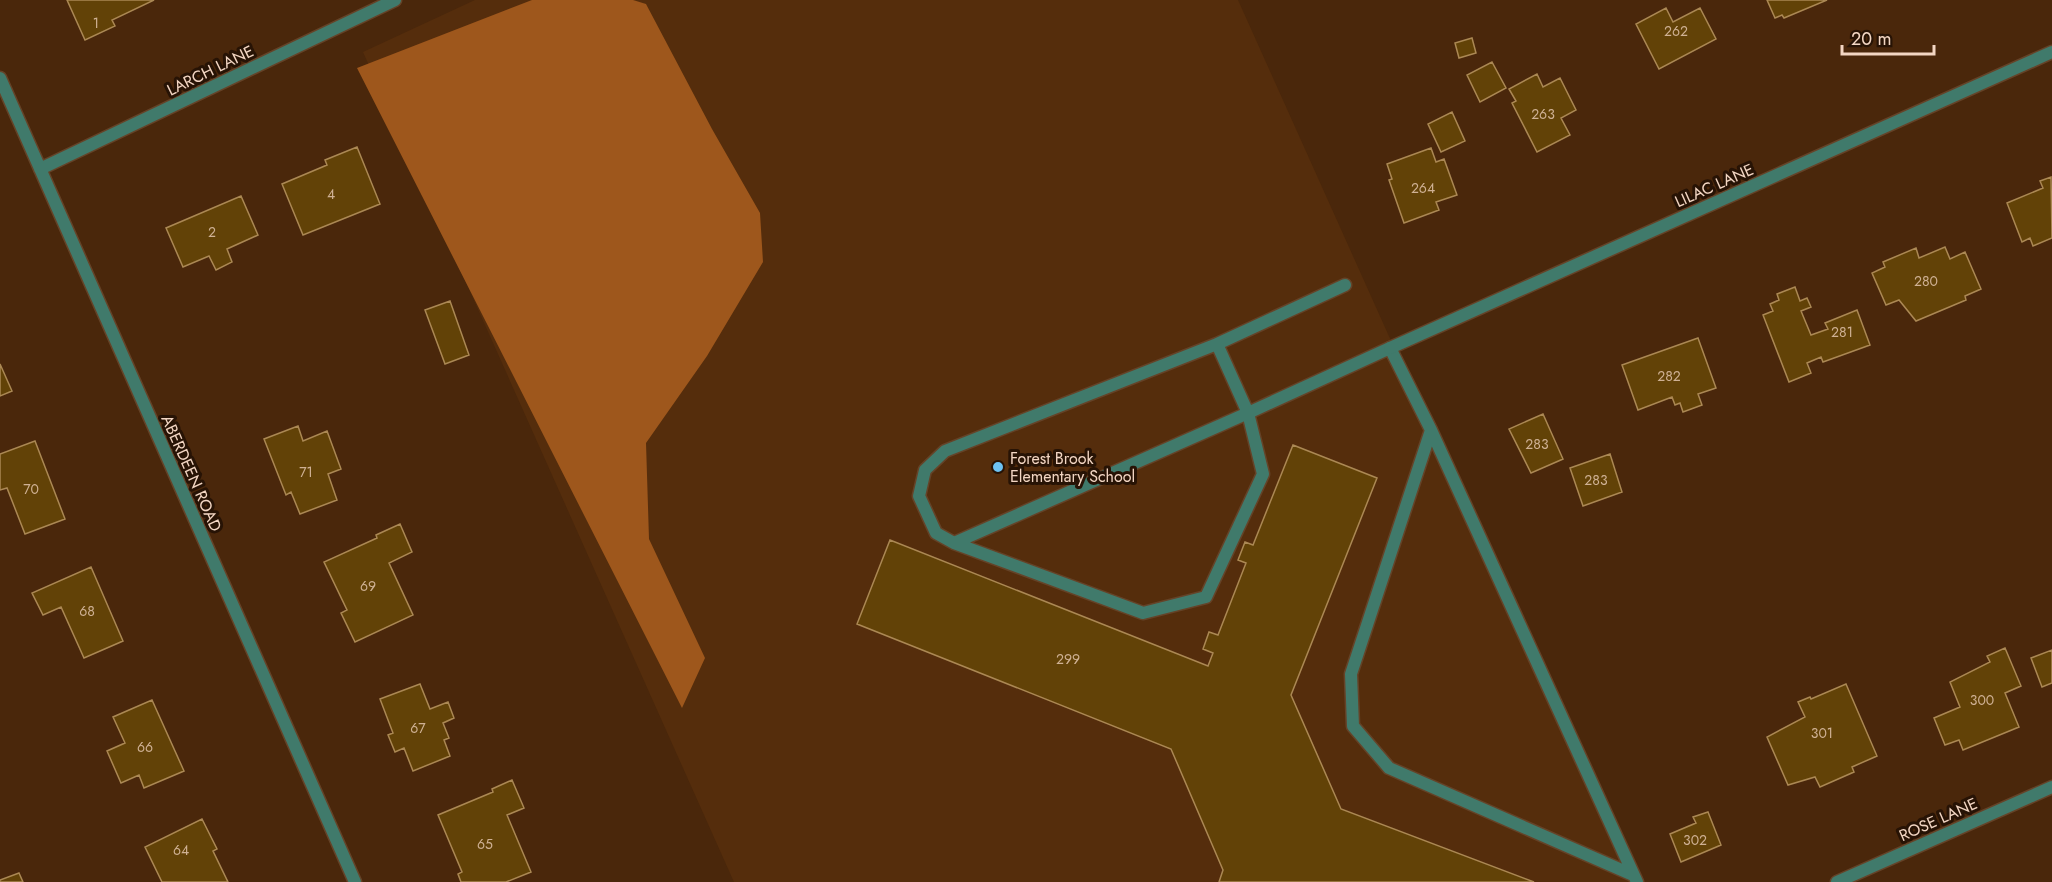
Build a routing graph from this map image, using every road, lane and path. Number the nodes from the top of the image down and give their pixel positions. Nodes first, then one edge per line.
1 (395, 0) edge
2 (2052, 52) edge
3 (0, 78) edge
4 (40, 169) junction
5 (1345, 285) dead end
6 (1217, 344) junction
7 (1390, 348) junction
8 (1248, 413) junction
9 (1431, 430) junction
10 (954, 543) junction
11 (2052, 787) edge
12 (1635, 878) edge
13 (355, 882) edge
14 (1837, 882) edge

1 - 4 street, LARCH LANE
2 - 7 street, LILAC LANE
3 - 4 street, ABERDEEN ROAD
4 - 13 street, ABERDEEN ROAD
5 - 6 street
6 - 8 street
6 - 10 street
7 - 8 street, LILAC LANE
7 - 9 street
8 - 10 street, LILAC LANE
8 - 10 street
9 - 12 street
9 - 12 street
11 - 14 street, ROSE LANE

